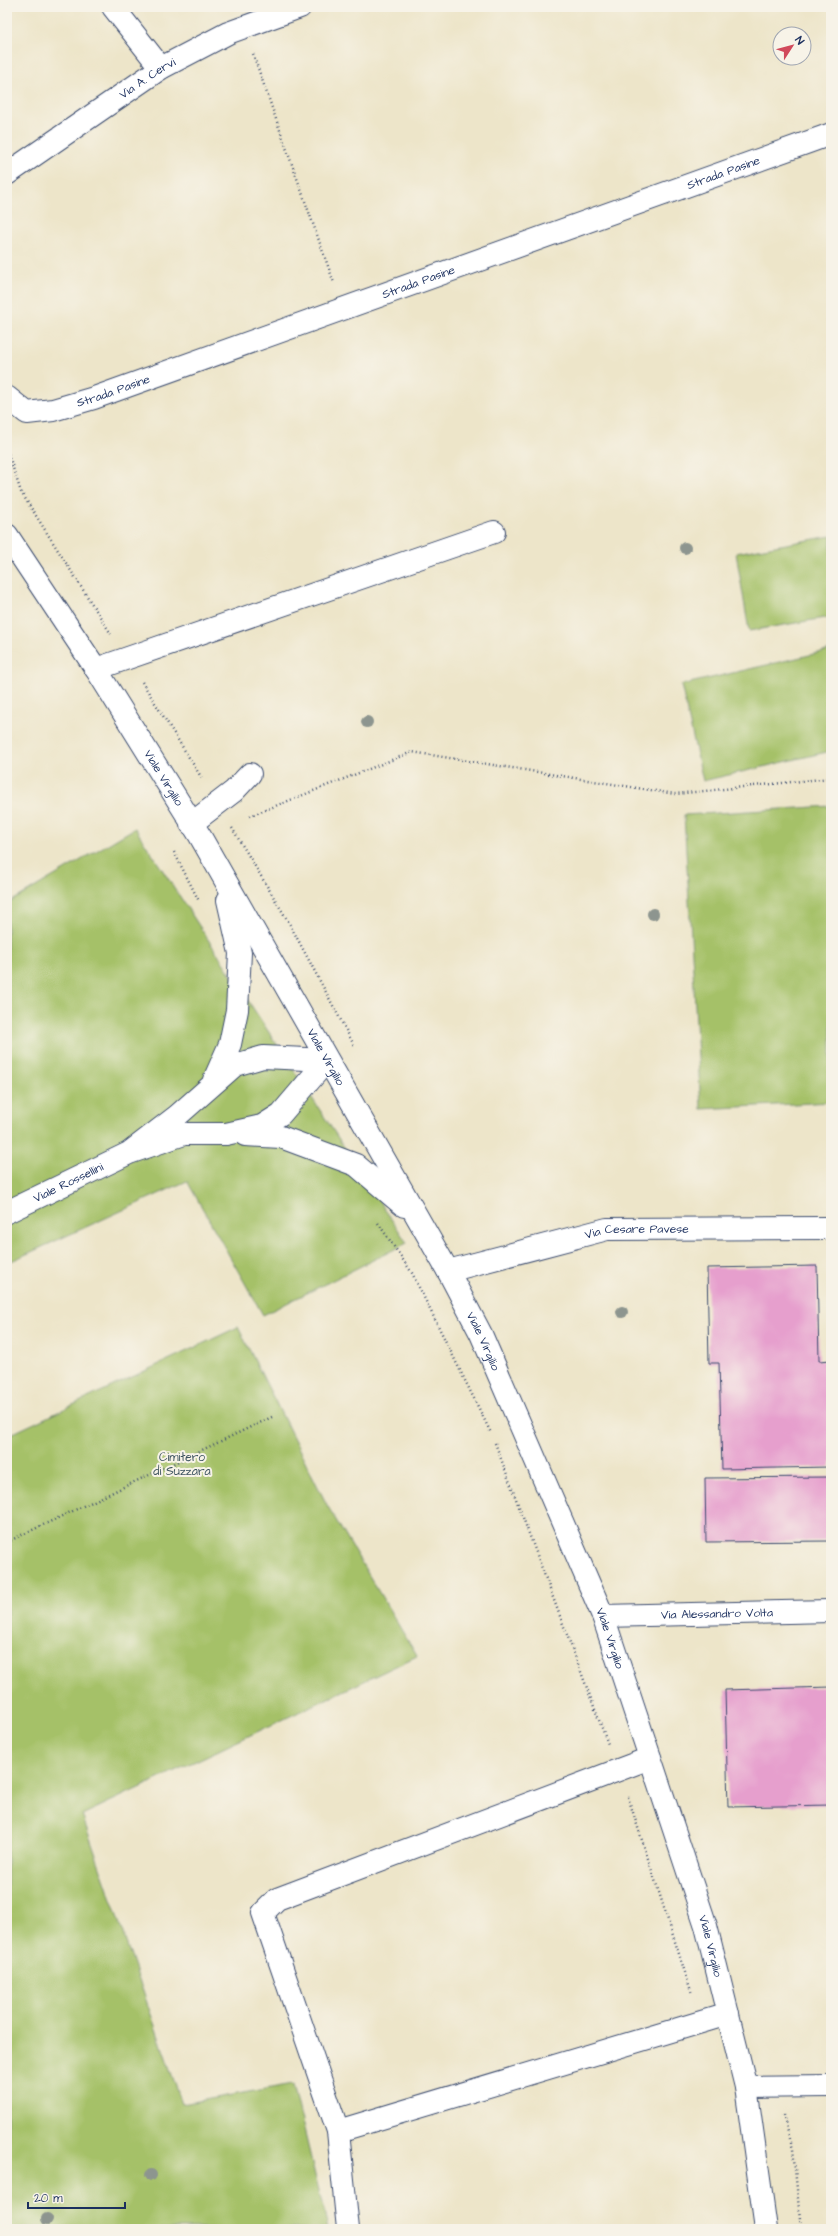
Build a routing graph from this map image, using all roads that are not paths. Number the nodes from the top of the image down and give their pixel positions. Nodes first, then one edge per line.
1 (113, 7) edge
2 (300, 7) edge
3 (161, 68) junction
4 (831, 134) edge
5 (7, 174) edge
6 (7, 397) edge
7 (494, 532) dead end
8 (7, 536) edge
9 (96, 669) junction
10 (250, 774) dead end
11 (191, 824) junction
12 (222, 876) junction
13 (327, 1060) junction
14 (212, 1084) junction
15 (226, 1134) junction
16 (129, 1153) junction
17 (7, 1212) edge
18 (416, 1216) junction
19 (831, 1228) edge
20 (448, 1271) junction
21 (831, 1611) edge
22 (603, 1616) junction
23 (650, 1758) junction
24 (728, 2014) junction
25 (831, 2086) edge
26 (746, 2087) junction
27 (338, 2131) junction
28 (348, 2229) edge
29 (766, 2229) edge

1 - 3 street
2 - 3 street, Via A. Cervi
3 - 5 street, Via A. Cervi
4 - 6 street, Strada Pasine
7 - 9 street
8 - 9 street, Viale Virgilio
9 - 11 street, Viale Virgilio
10 - 11 street
11 - 12 street, Viale Virgilio
12 - 13 street, Viale Virgilio
12 - 14 street
13 - 14 street
13 - 15 street
13 - 18 street, Viale Virgilio
14 - 16 street
15 - 16 street
15 - 18 street
16 - 17 street, Viale Rossellini
18 - 20 street, Viale Virgilio
19 - 20 street, Via Cesare Pavese
20 - 22 street, Viale Virgilio
21 - 22 street, Via Alessandro Volta
22 - 23 street, Viale Virgilio
23 - 24 street, Viale Virgilio
23 - 27 street
24 - 26 street, Viale Virgilio
24 - 27 street
25 - 26 street
26 - 29 street, Viale Virgilio
27 - 28 street

